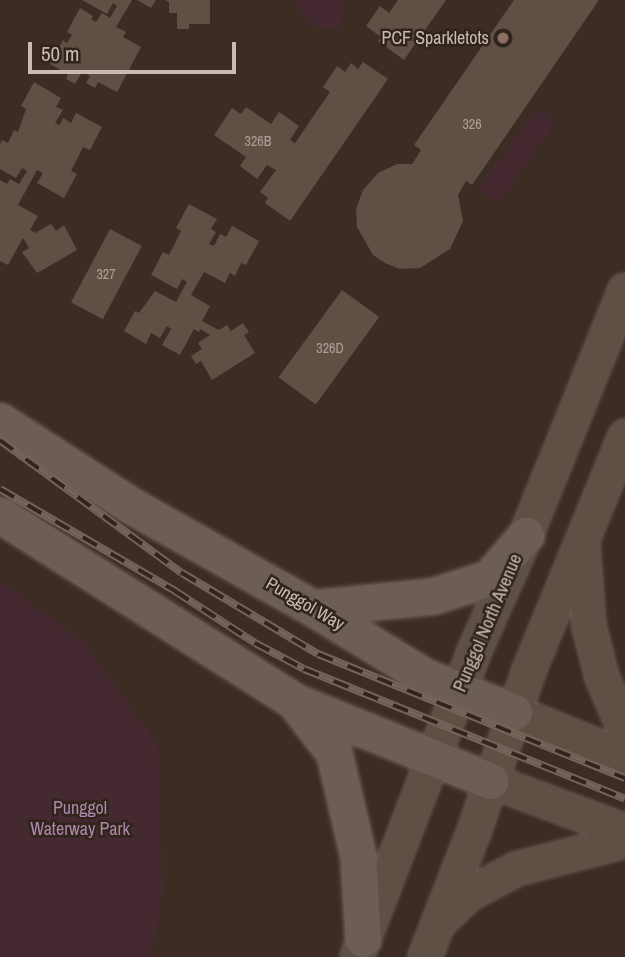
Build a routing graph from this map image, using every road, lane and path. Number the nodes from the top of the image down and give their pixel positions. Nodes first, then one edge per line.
1 (625, 290) edge
2 (0, 421) edge
3 (625, 436) edge
4 (0, 515) edge
5 (526, 535) junction
6 (582, 537) junction
7 (313, 608) junction
8 (460, 690) junction
9 (296, 702) junction
10 (514, 712) junction
11 (625, 731) edge
12 (625, 757) edge
13 (434, 760) junction
14 (491, 781) junction
15 (625, 831) edge
16 (625, 841) edge
17 (437, 925) junction
18 (360, 948) edge
19 (425, 957) edge

1 - 5 main road, Punggol North Avenue
2 - 7 main road, Punggol Way
3 - 6 main road
4 - 9 main road
5 - 7 main road
5 - 8 main road, Punggol North Avenue
6 - 10 main road
6 - 11 main road
7 - 8 main road, Punggol Way
8 - 10 main road, Punggol Way
8 - 13 main road, Punggol North Avenue
9 - 13 main road
9 - 18 main road
10 - 12 main road, Punggol Way
10 - 14 main road
13 - 14 main road
13 - 18 main road, Punggol North Avenue
14 - 15 main road
14 - 17 main road
16 - 17 main road
17 - 19 main road

